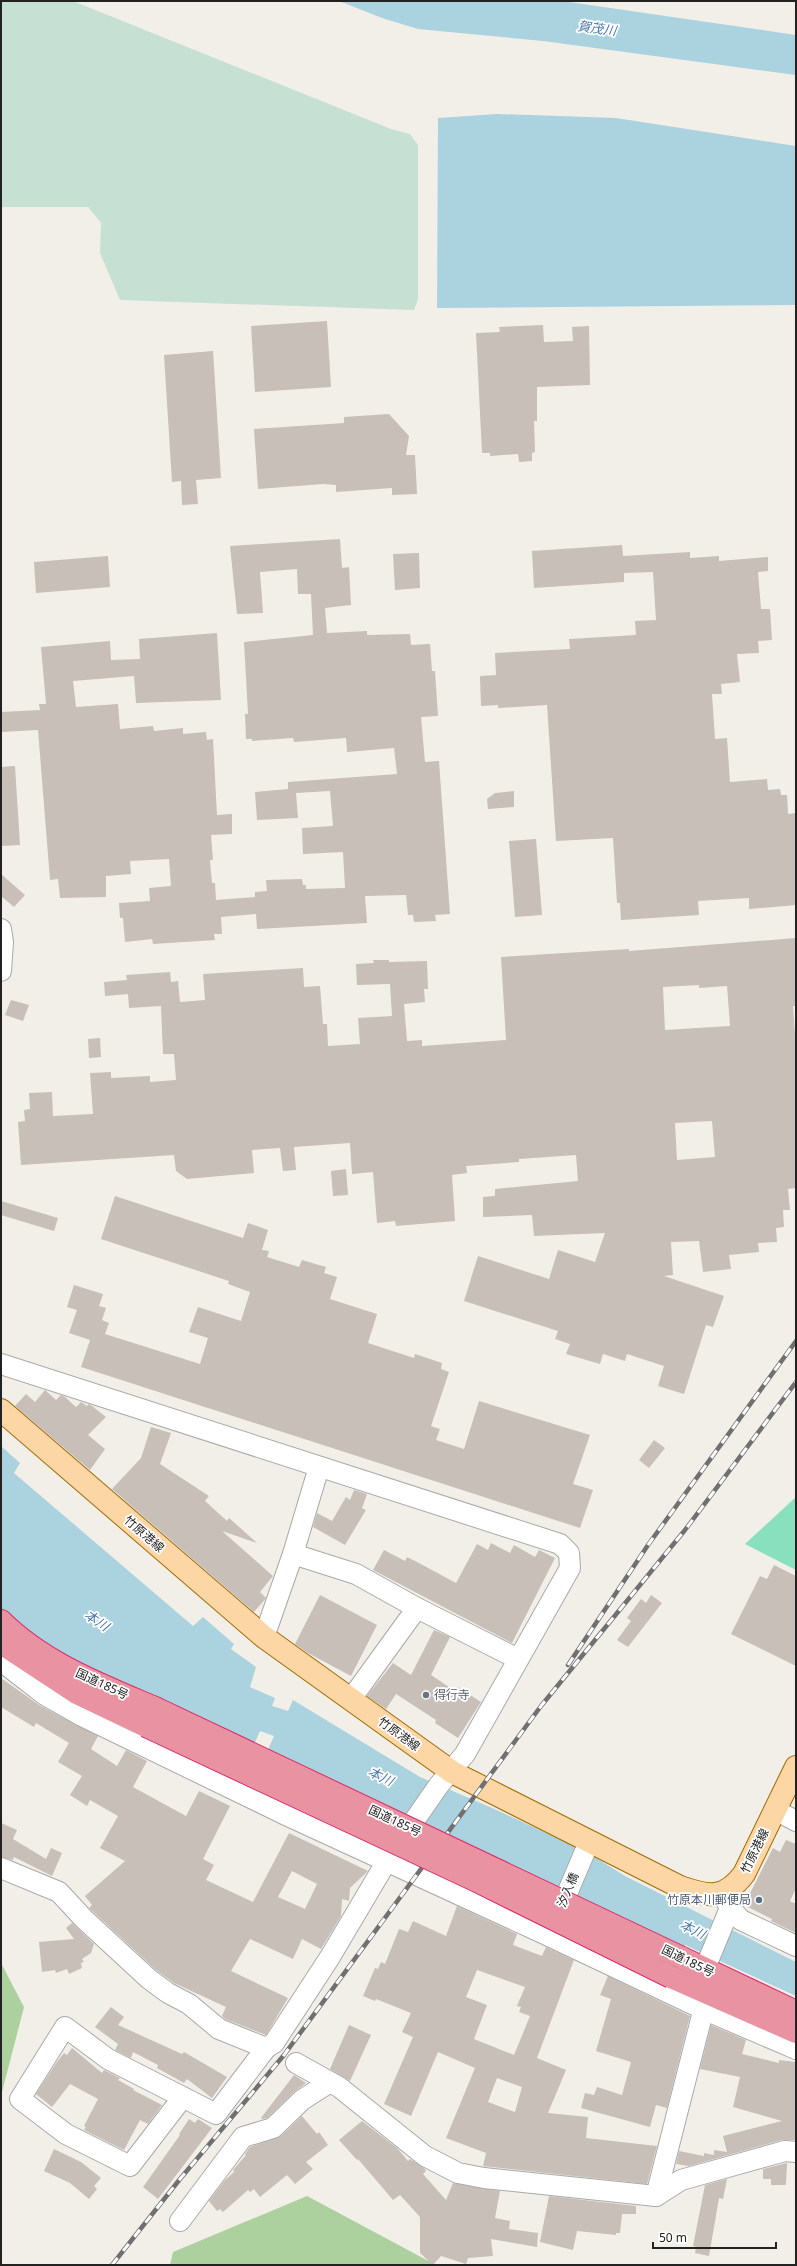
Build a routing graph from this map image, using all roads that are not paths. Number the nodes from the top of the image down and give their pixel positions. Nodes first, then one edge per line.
1 (1, 929) edge
2 (1, 971) edge
3 (1, 1364) edge
4 (1, 1410) edge
5 (319, 1467) junction
6 (293, 1554) junction
7 (417, 1608) junction
8 (264, 1637) junction
9 (5, 1646) edge
10 (518, 1660) junction
11 (351, 1699) junction
12 (796, 1767) edge
13 (445, 1778) junction
14 (775, 1810) junction
15 (796, 1821) edge
16 (586, 1847) junction
17 (389, 1857) junction
18 (1, 1868) edge
19 (725, 1907) junction
20 (551, 1932) junction
21 (796, 1946) edge
22 (708, 1961) dead end
23 (706, 2001) junction
24 (796, 2012) edge
25 (796, 2032) edge
26 (266, 2048) junction
27 (796, 2049) edge
28 (296, 2063) dead end
29 (330, 2082) junction
30 (182, 2097) junction
31 (796, 2152) edge
32 (656, 2196) junction
33 (180, 2221) dead end

1 - 2 street
3 - 5 street
4 - 8 main road, 竹原港線
5 - 6 street
5 - 10 street
6 - 7 street
6 - 8 street
7 - 10 street
7 - 11 street
8 - 11 main road, 竹原港線
9 - 17 street
9 - 23 highway, 国道185号, bridge
9 - 24 highway, 国道185号, bridge
10 - 13 street
11 - 13 main road, 竹原港線
12 - 14 main road, 竹原港線
13 - 16 main road, 竹原港線
13 - 17 street, bridge
14 - 15 street
14 - 19 main road, 竹原港線
16 - 19 main road, 竹原港線
16 - 20 street, 汐入橋, bridge
17 - 20 street
17 - 26 street
18 - 26 street
19 - 21 street
19 - 22 street
20 - 23 street
23 - 25 highway, 国道185号
23 - 27 street
23 - 32 street
26 - 30 street
28 - 29 street
29 - 32 street
29 - 33 street
30 - 30 street
31 - 32 street

